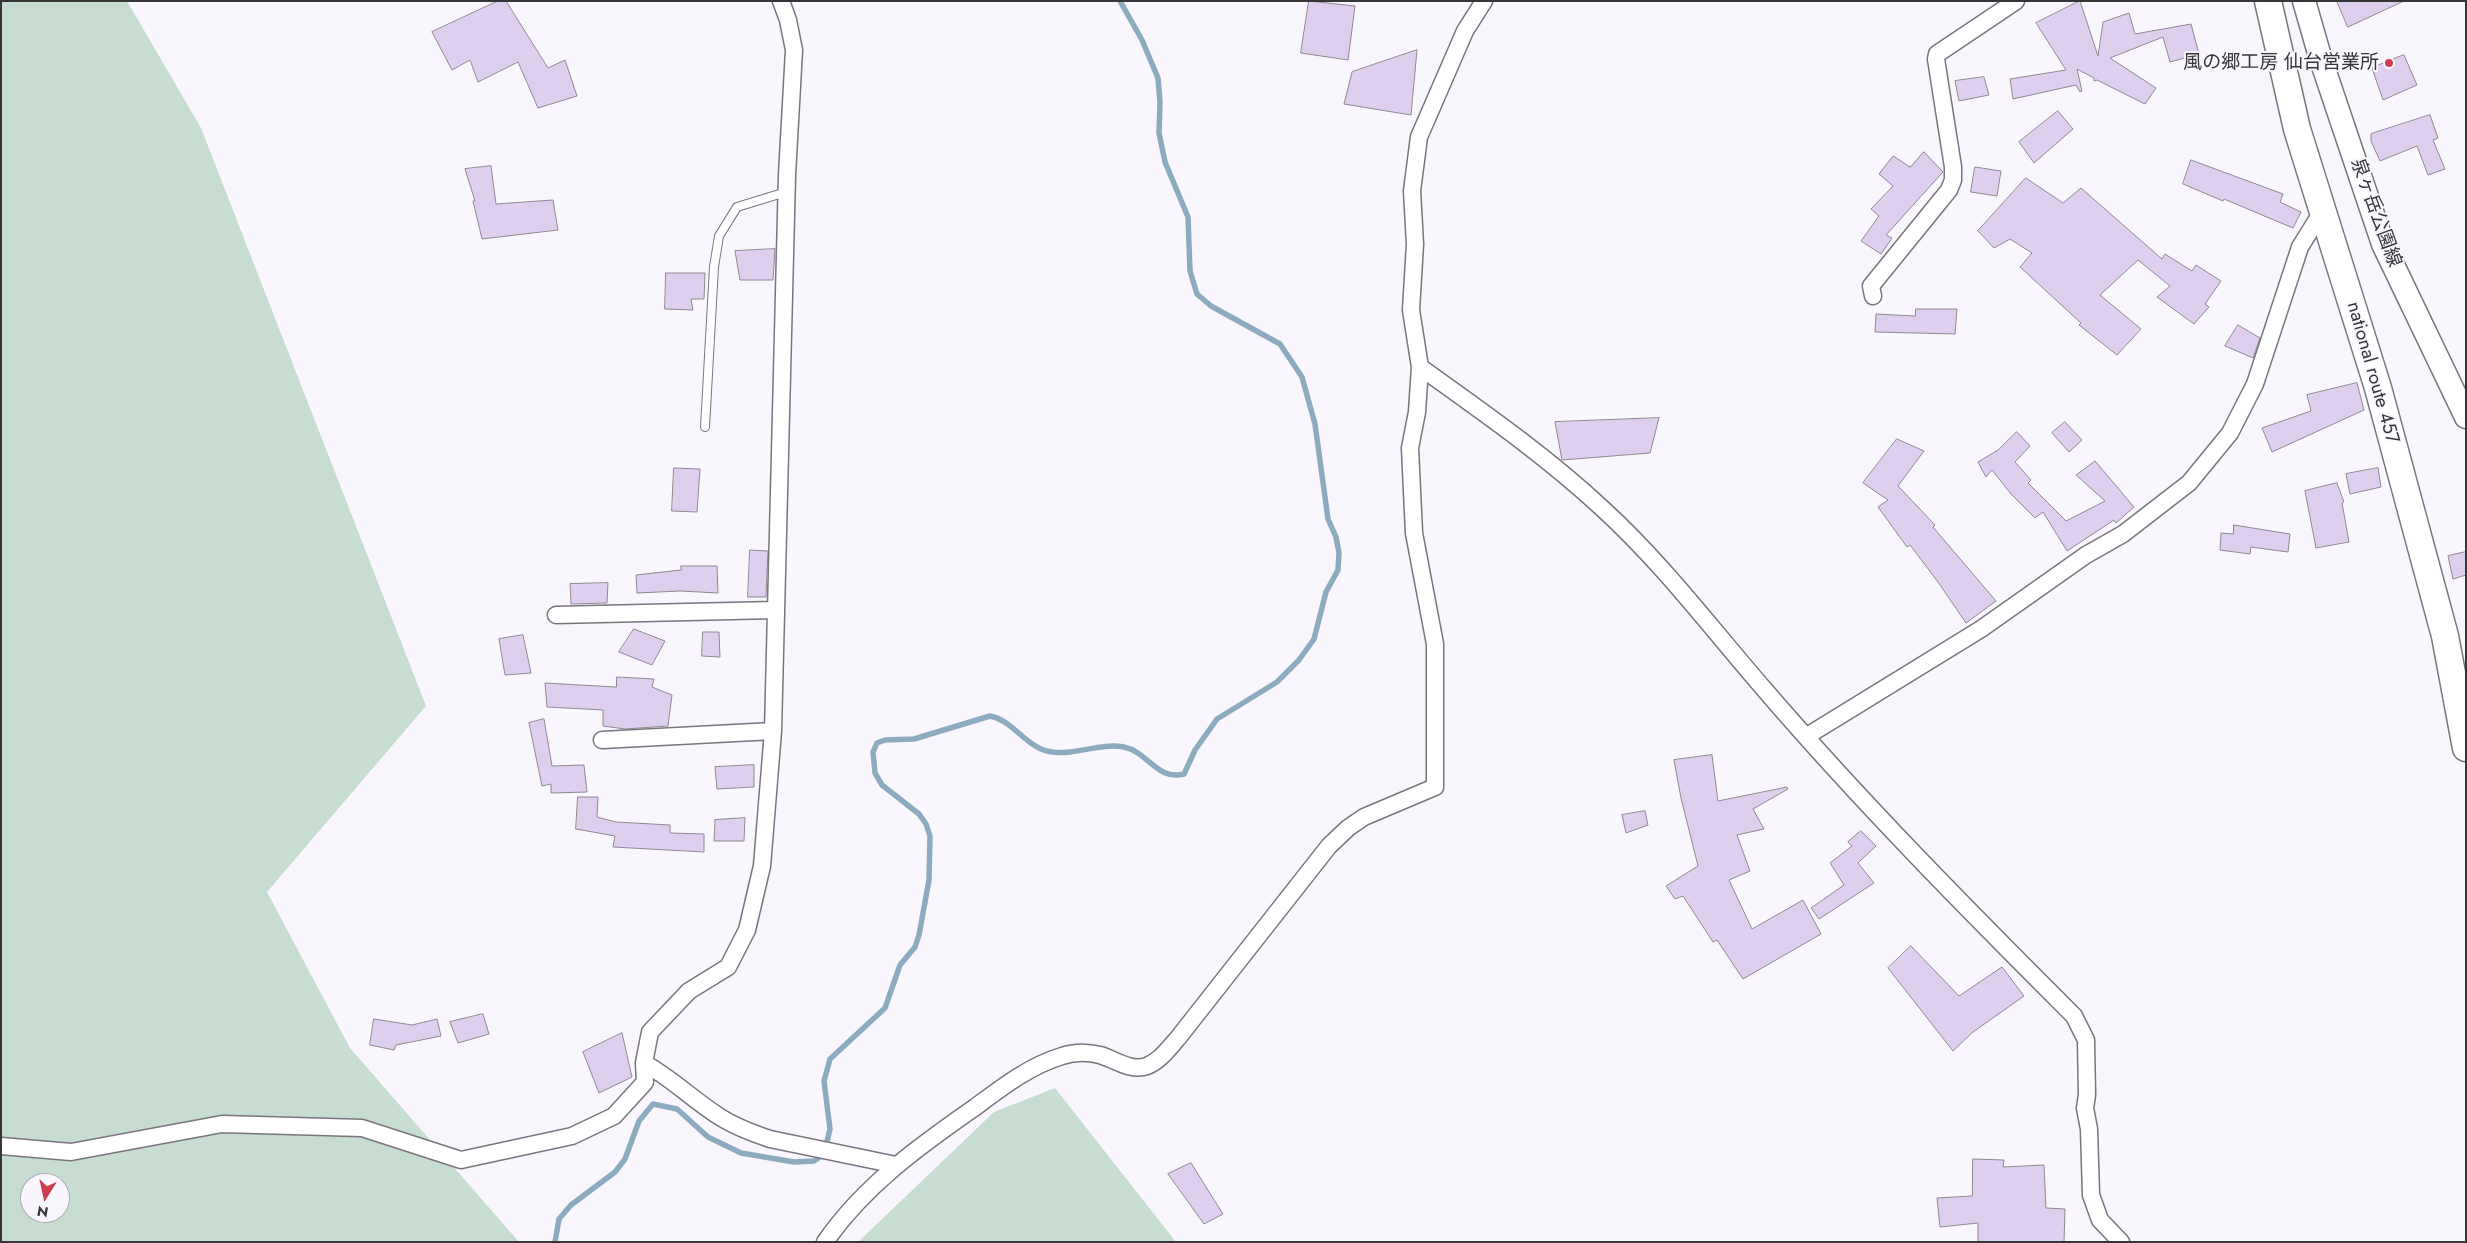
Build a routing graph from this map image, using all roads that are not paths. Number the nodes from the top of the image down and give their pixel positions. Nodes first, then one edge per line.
1 (781, 1) edge
2 (1484, 1) edge
3 (2016, 1) edge
4 (2268, 1) edge
5 (2304, 1) edge
6 (786, 192) junction
7 (2323, 210) junction
8 (1873, 296) dead end
9 (1420, 367) junction
10 (2466, 417) edge
11 (705, 427) dead end
12 (774, 610) junction
13 (556, 615) dead end
14 (773, 731) junction
15 (1807, 736) junction
16 (602, 740) dead end
17 (2466, 748) edge
18 (644, 1063) junction
19 (1, 1146) edge
20 (896, 1165) junction
21 (825, 1242) edge
22 (2121, 1242) edge

1 - 6 street
2 - 9 street
3 - 8 street
4 - 7 highway, national route 457
5 - 10 main road, 泉ヶ岳公園線
6 - 11 lane
6 - 12 street
7 - 15 street
7 - 17 highway, national route 457
9 - 15 street
9 - 20 street
12 - 13 street
12 - 14 street
14 - 16 street
14 - 18 street
15 - 22 street
18 - 19 street
18 - 20 street
20 - 21 street

